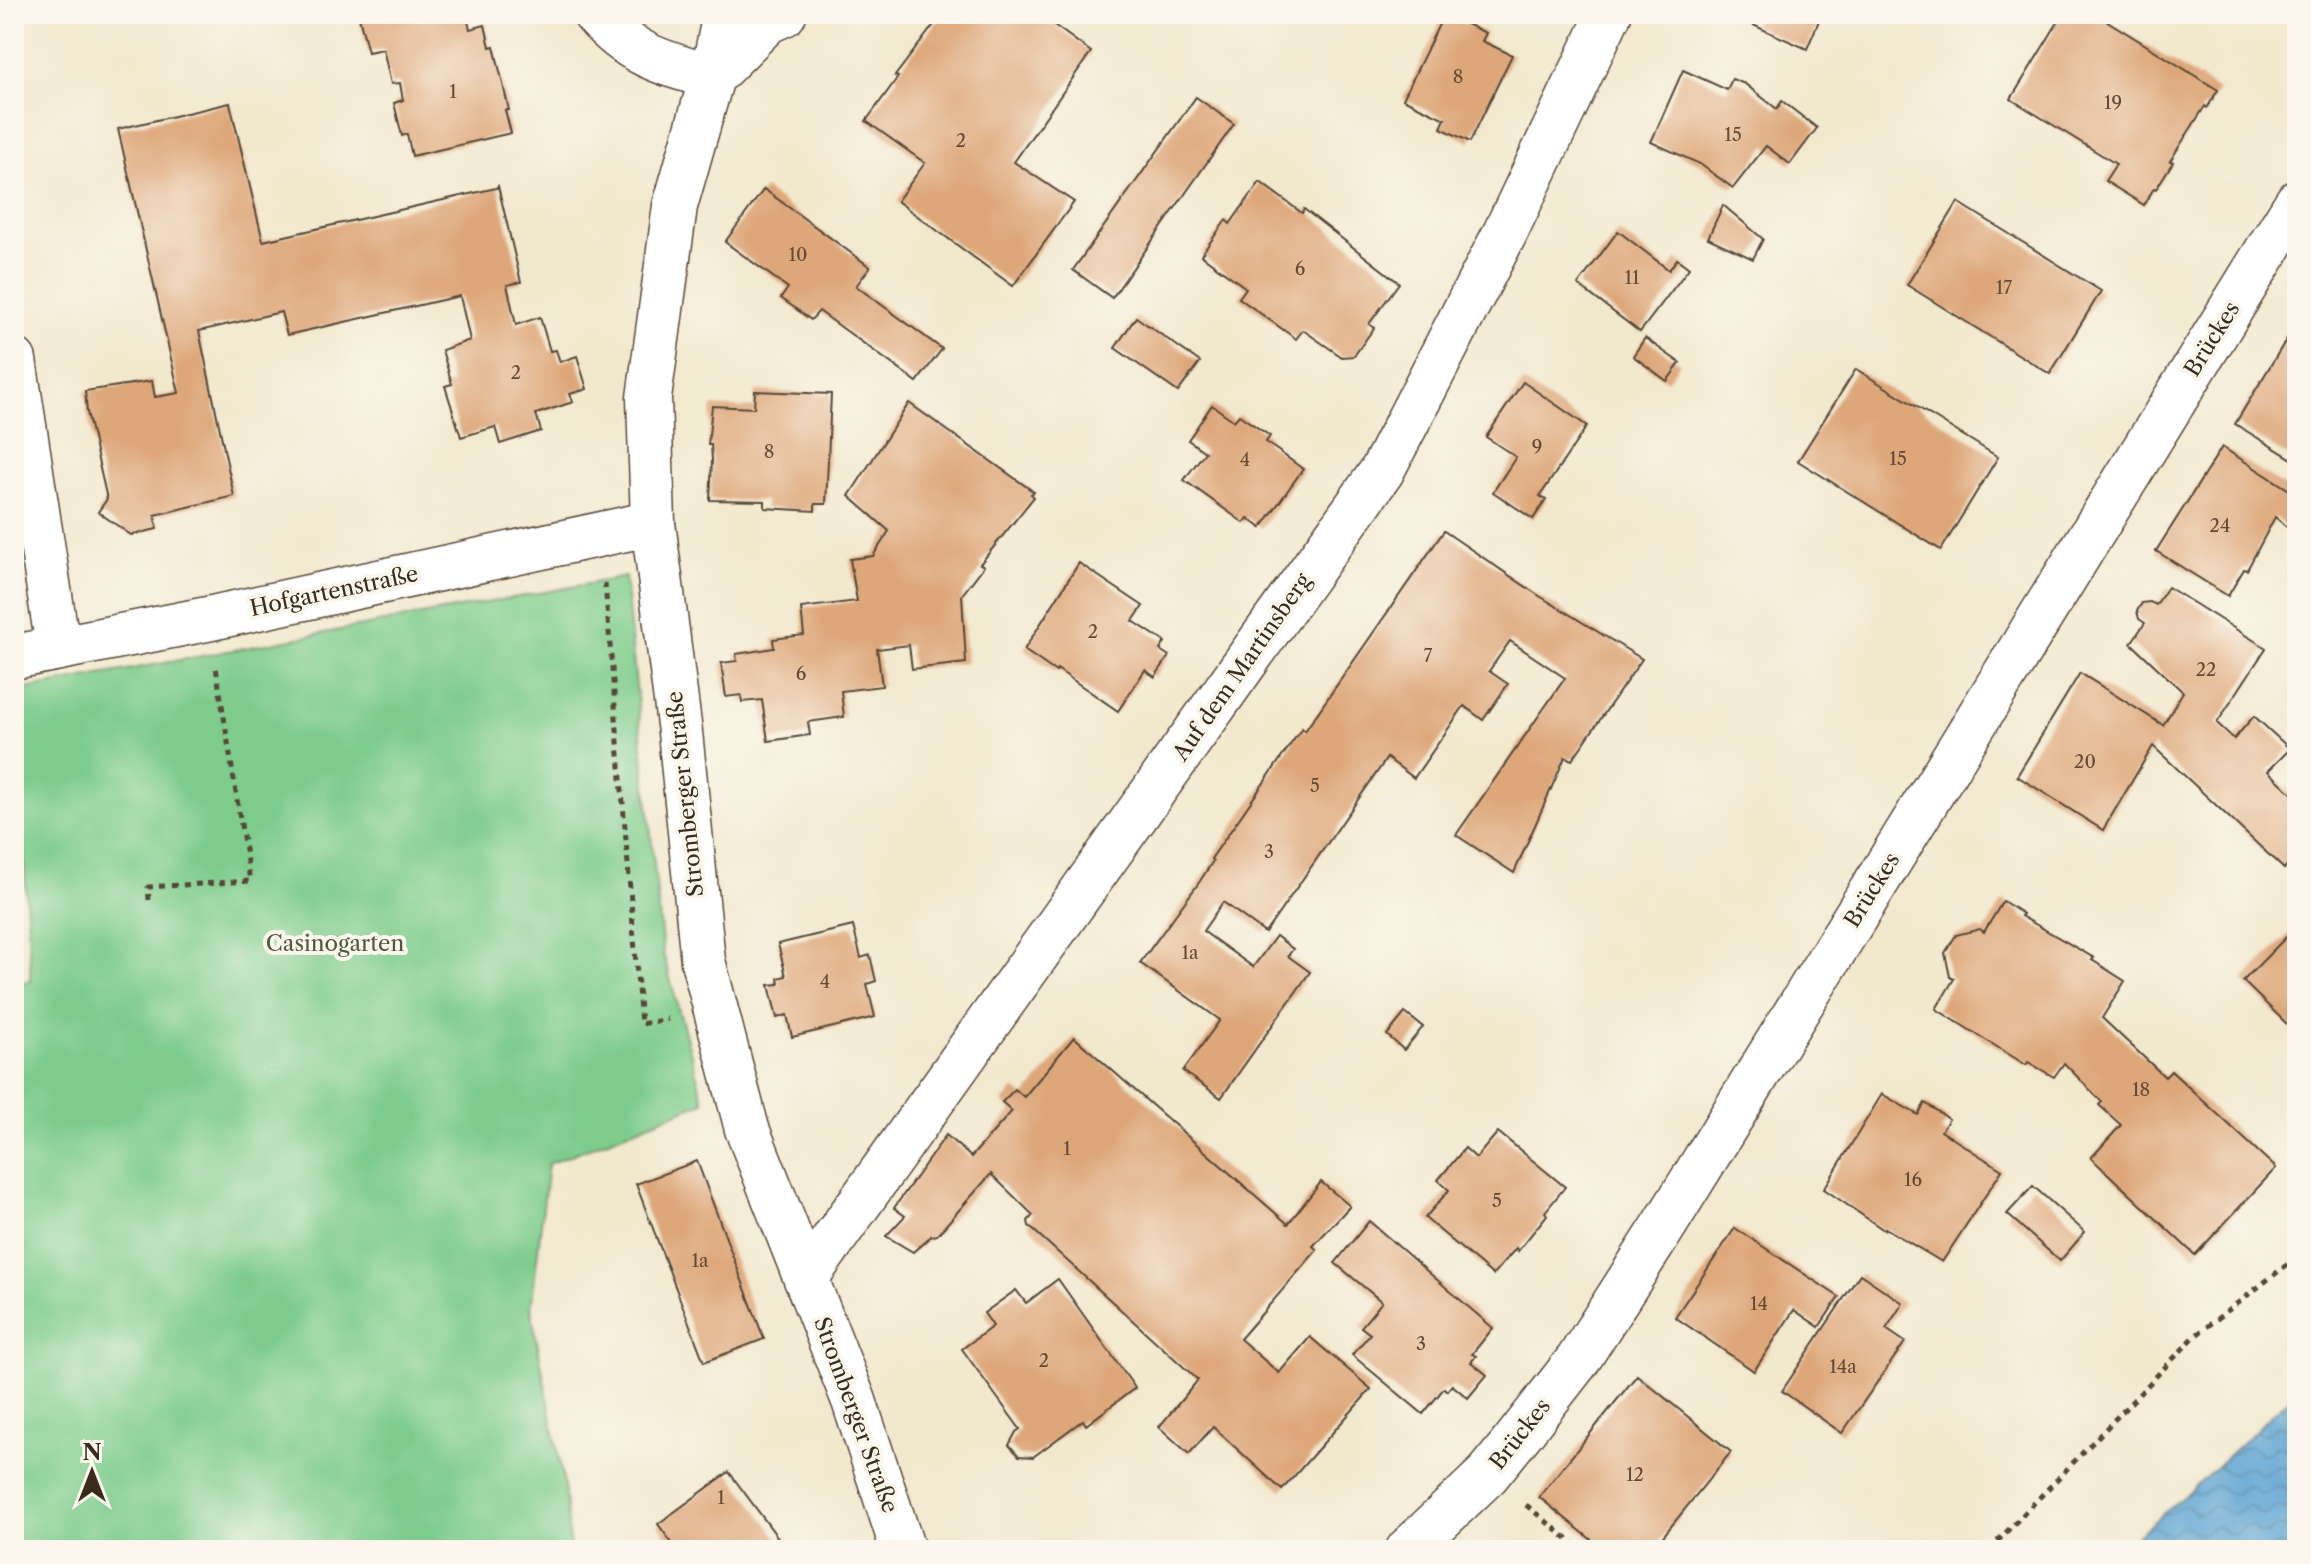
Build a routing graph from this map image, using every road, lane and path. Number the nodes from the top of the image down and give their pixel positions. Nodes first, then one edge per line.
1 (595, 14) edge
2 (725, 14) edge
3 (784, 14) edge
4 (1609, 14) edge
5 (712, 77) junction
6 (2297, 202) edge
7 (14, 360) edge
8 (653, 523) junction
9 (601, 534) junction
10 (58, 648) junction
11 (14, 657) edge
12 (217, 675) dead end
13 (149, 900) dead end
14 (641, 1024) dead end
15 (2297, 1257) edge
16 (806, 1278) junction
17 (1488, 1474) junction
18 (903, 1550) edge
19 (1408, 1550) edge
20 (1581, 1550) edge
21 (1989, 1550) edge

1 - 5 street
2 - 5 street, Stromberger Straße
3 - 5 street
4 - 16 street, Auf dem Martinsberg
5 - 8 street, Stromberger Straße
6 - 17 street, Brückes
7 - 10 street
8 - 9 street, Hofgartenstraße
8 - 16 street, Stromberger Straße
9 - 10 street, Hofgartenstraße
9 - 14 path
10 - 11 street, Hofgartenstraße
12 - 13 path
15 - 21 path
16 - 18 street, Stromberger Straße
17 - 19 street, Brückes
17 - 20 path

